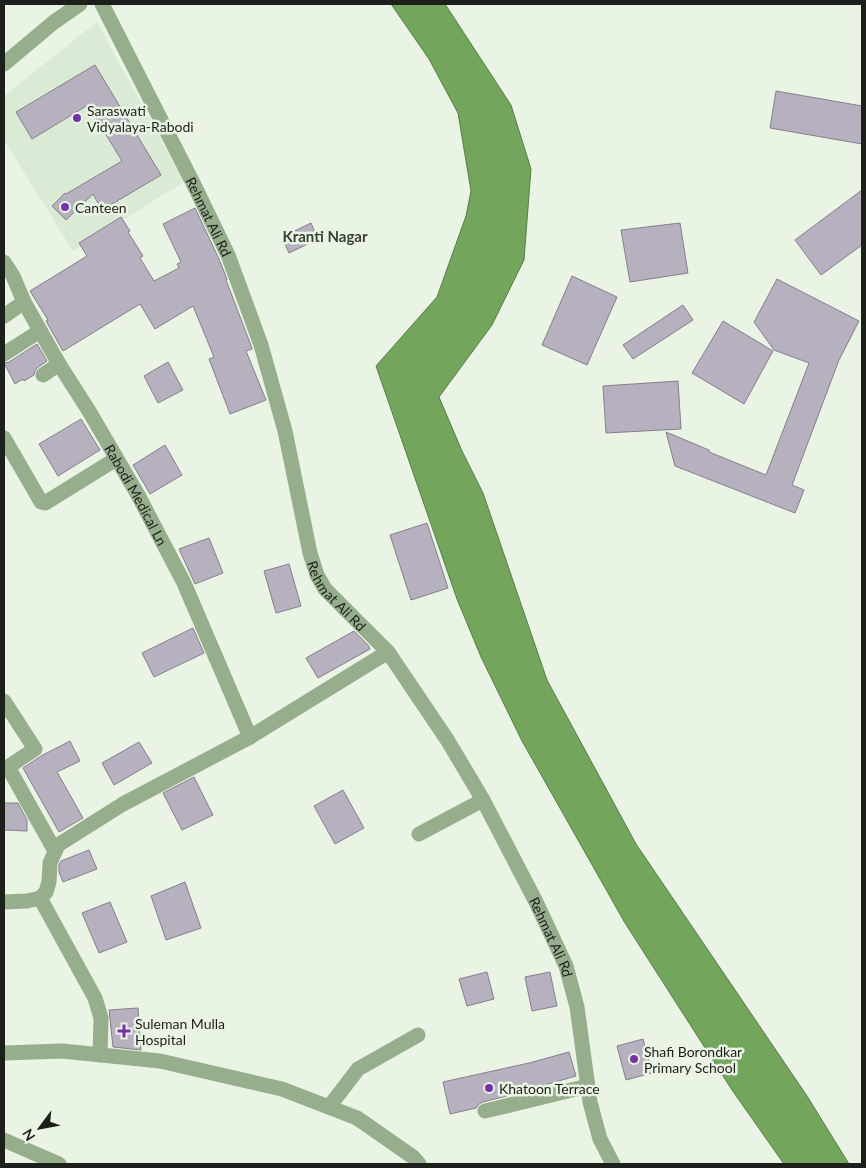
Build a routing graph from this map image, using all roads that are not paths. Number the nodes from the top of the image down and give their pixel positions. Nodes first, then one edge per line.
1 (80, 4) edge
2 (102, 4) edge
3 (4, 64) edge
4 (4, 262) edge
5 (24, 302) junction
6 (4, 316) edge
7 (40, 331) junction
8 (4, 354) edge
9 (59, 364) junction
10 (43, 375) dead end
11 (4, 438) edge
12 (116, 459) junction
13 (388, 652) junction
14 (4, 701) edge
15 (250, 737) junction
16 (482, 800) junction
17 (419, 834) dead end
18 (55, 851) junction
19 (40, 898) junction
20 (4, 902) edge
21 (418, 1035) dead end
22 (4, 1053) edge
23 (100, 1055) junction
24 (588, 1086) junction
25 (330, 1108) junction
26 (485, 1111) dead end
27 (4, 1140) edge
28 (59, 1164) edge
29 (419, 1164) edge
30 (613, 1164) edge

1 - 3 street
2 - 13 street, Rehmat Ali Rd
4 - 5 street, Rabodi Medical Ln
5 - 6 street
5 - 7 street, Rabodi Medical Ln
7 - 8 street
7 - 9 street, Rabodi Medical Ln
9 - 10 street
9 - 12 street, Rabodi Medical Ln
11 - 12 street
12 - 15 street, Rabodi Medical Ln
13 - 15 street
13 - 16 street, Rehmat Ali Rd
14 - 18 street
15 - 18 street
16 - 17 street
16 - 24 street, Rehmat Ali Rd
18 - 19 street
19 - 20 street
19 - 23 street
21 - 25 street
22 - 23 street
23 - 25 street
24 - 26 street
24 - 30 street, Rehmat Ali Rd
25 - 29 street
27 - 28 street

